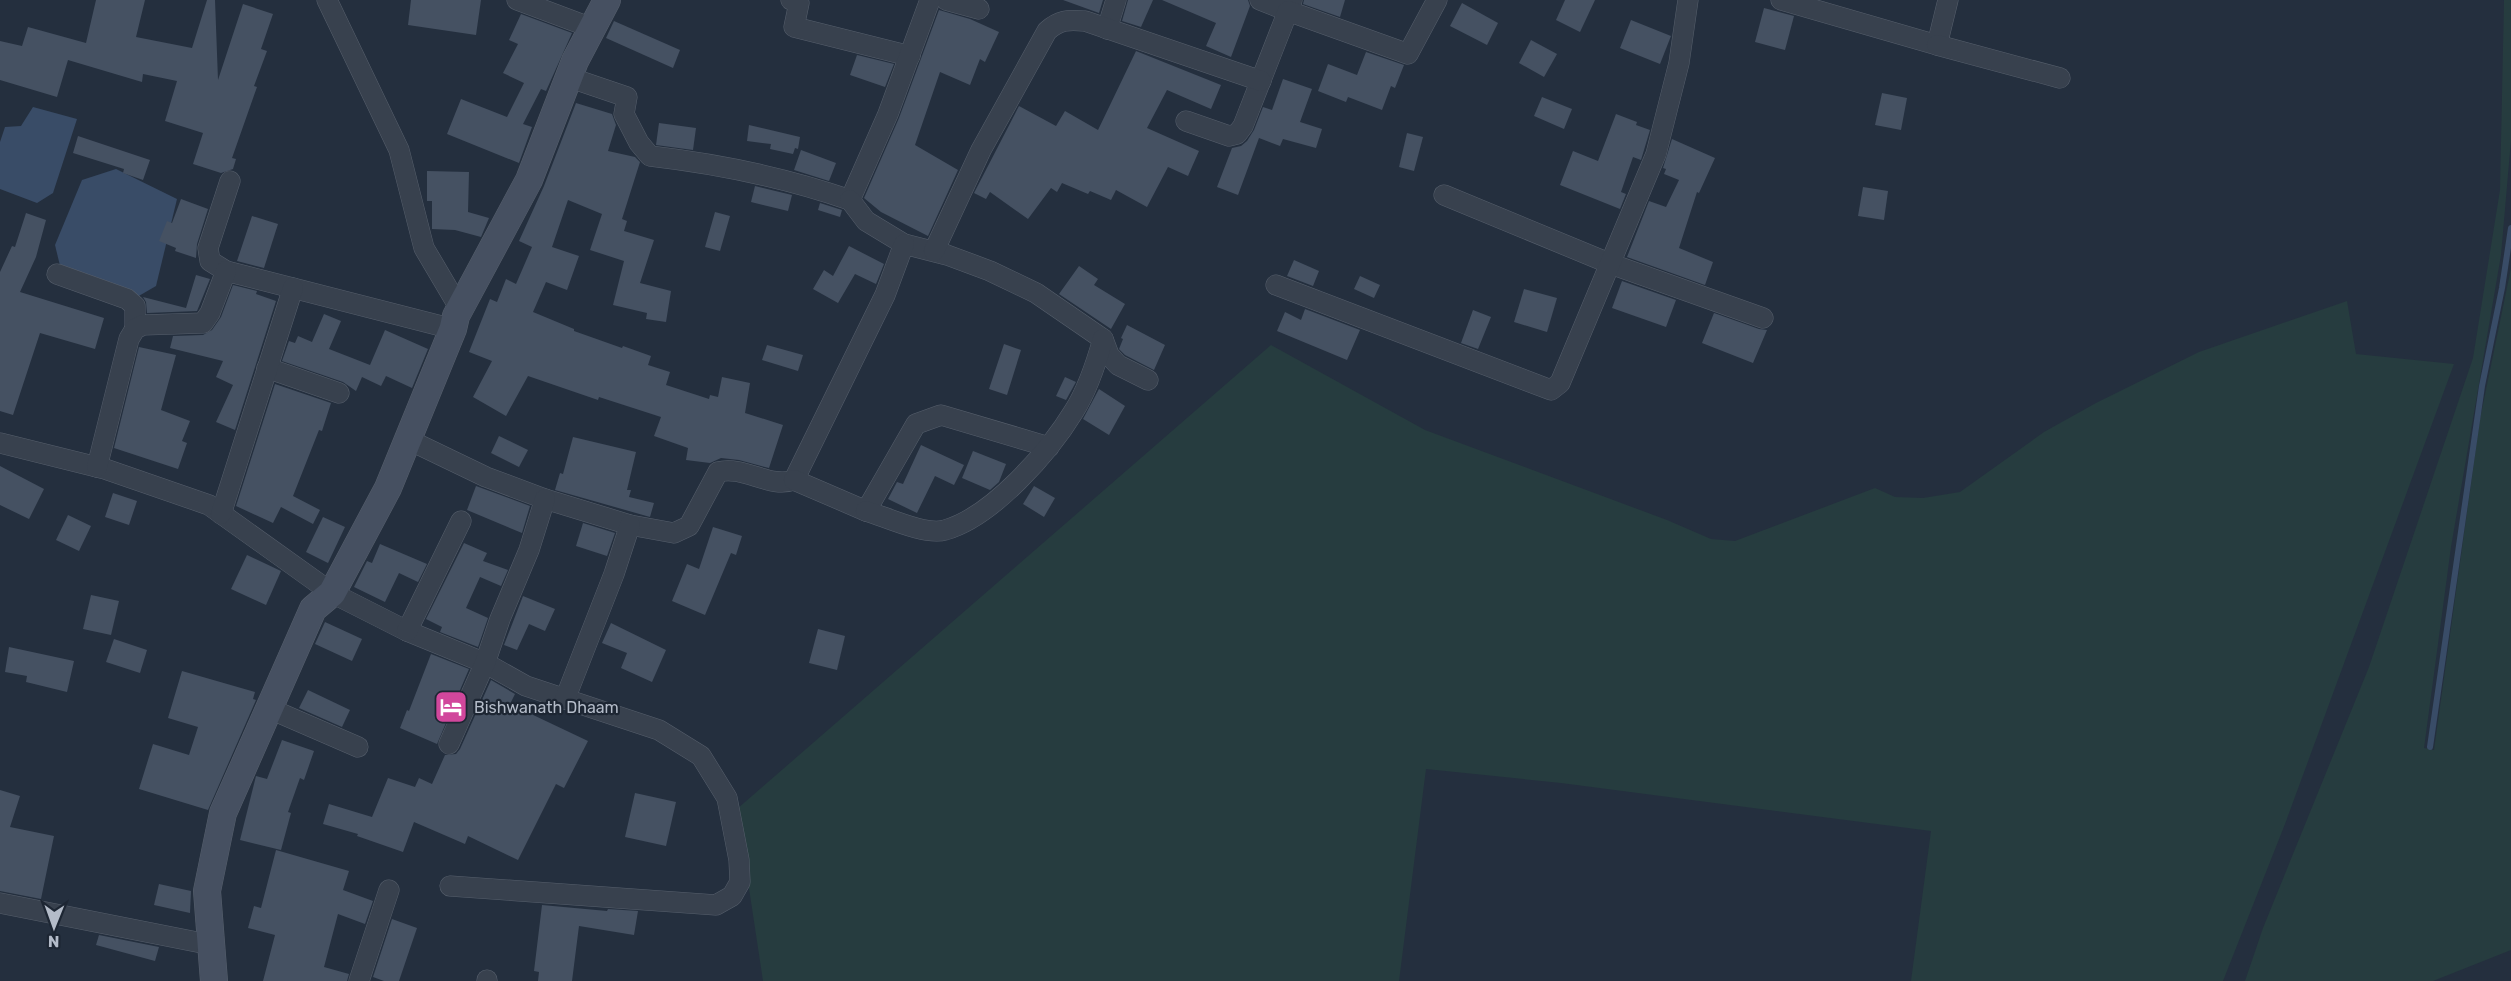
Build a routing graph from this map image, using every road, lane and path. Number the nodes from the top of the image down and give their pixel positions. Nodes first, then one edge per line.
1 (327, 0) edge
2 (517, 0) edge
3 (607, 0) edge
4 (791, 0) edge
5 (930, 0) edge
6 (946, 0) edge
7 (1116, 0) edge
8 (1260, 0) edge
9 (1437, 0) edge
10 (1688, 0) edge
11 (1781, 0) edge
12 (1948, 0) edge
13 (1290, 5) edge
14 (979, 9) dead end
15 (592, 27) junction
16 (1107, 28) junction
17 (1937, 45) junction
18 (910, 56) junction
19 (568, 77) junction
20 (2060, 78) dead end
21 (1261, 81) junction
22 (1185, 121) dead end
23 (230, 181) dead end
24 (1444, 195) dead end
25 (850, 200) junction
26 (904, 244) junction
27 (934, 251) junction
28 (1611, 264) junction
29 (226, 271) junction
30 (57, 274) dead end
31 (1276, 285) dead end
32 (293, 288) junction
33 (1763, 318) dead end
34 (456, 319) junction
35 (135, 329) junction
36 (1103, 339) junction
37 (267, 368) junction
38 (1148, 380) dead end
39 (339, 393) dead end
40 (407, 439) junction
41 (0, 443) edge
42 (1049, 447) junction
43 (97, 467) junction
44 (794, 480) junction
45 (545, 499) junction
46 (866, 511) junction
47 (221, 513) junction
48 (461, 521) dead end
49 (630, 525) junction
50 (332, 593) junction
51 (407, 631) junction
52 (485, 663) junction
53 (566, 699) junction
54 (268, 708) junction
55 (449, 744) dead end
56 (358, 747) dead end
57 (450, 886) dead end
58 (388, 890) dead end
59 (0, 903) edge
60 (212, 945) junction
61 (218, 980) edge
62 (358, 981) edge

1 - 34 street
2 - 15 street
3 - 15 street
4 - 18 street
5 - 18 street
6 - 14 street
7 - 16 street
8 - 13 street
9 - 13 street
10 - 28 street
11 - 17 street
12 - 17 street
13 - 21 street
15 - 19 street
16 - 21 street
16 - 27 street
17 - 20 street
18 - 25 street
19 - 25 street
19 - 34 street
21 - 22 street
23 - 29 street
24 - 28 street
25 - 26 street
26 - 27 street
26 - 44 street
27 - 36 street
28 - 31 street
28 - 33 street
29 - 32 street
29 - 35 street
30 - 35 street
32 - 34 street
32 - 37 street
34 - 40 street
35 - 43 street
36 - 38 street
36 - 42 street
37 - 39 street
37 - 47 street
40 - 45 street
40 - 50 street
41 - 43 street
42 - 46 street
42 - 46 street
43 - 47 street
44 - 46 street
44 - 49 street
45 - 49 street
45 - 52 street
47 - 50 street
48 - 51 street
49 - 53 street
50 - 51 street
50 - 54 street
51 - 52 street
52 - 53 street
52 - 55 street
53 - 57 street
54 - 56 street
54 - 60 street
58 - 62 street
59 - 60 street
60 - 61 street

